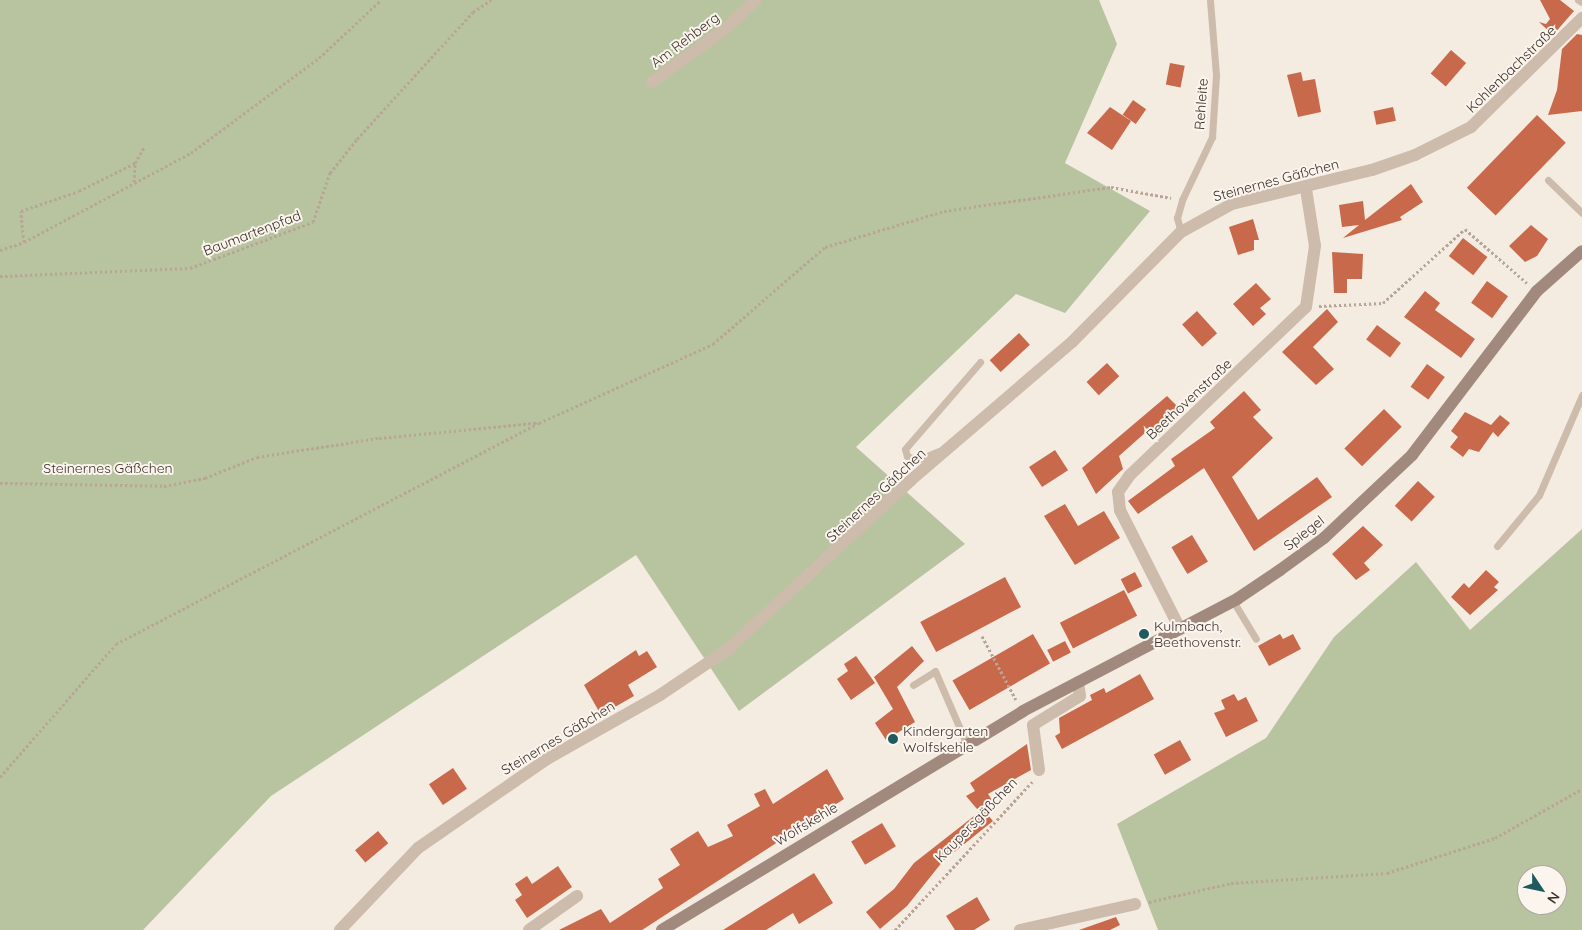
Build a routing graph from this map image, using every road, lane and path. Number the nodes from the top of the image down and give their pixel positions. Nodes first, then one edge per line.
1 (381, 0) edge
2 (491, 0) edge
3 (756, 0) edge
4 (1210, 0) edge
5 (1578, 0) edge
6 (1582, 2) edge
7 (1582, 18) edge
8 (652, 82) dead end
9 (1455, 136) joint
10 (145, 146) dead end
11 (135, 163) junction
12 (1548, 180) dead end
13 (134, 183) junction
14 (1306, 190) junction
15 (1182, 200) junction
16 (1582, 213) edge
17 (1181, 232) junction
18 (24, 242) junction
19 (0, 250) edge
20 (1582, 251) edge
21 (0, 276) edge
22 (1537, 291) junction
23 (1306, 307) junction
24 (980, 362) dead end
25 (1582, 396) edge
26 (539, 423) junction
27 (949, 448) junction
28 (0, 483) edge
29 (1497, 546) dead end
30 (1233, 601) junction
31 (1180, 629) junction
32 (982, 636) dead end
33 (1256, 639) dead end
34 (1078, 682) junction
35 (913, 685) dead end
36 (1022, 711) junction
37 (966, 745) junction
38 (1039, 770) joint
39 (0, 777) edge
40 (1582, 789) edge
41 (577, 896) dead end
42 (1135, 904) joint
43 (340, 930) edge
44 (529, 930) edge
45 (662, 930) edge
46 (896, 930) edge
47 (1020, 930) edge

1 - 13 path
2 - 21 path, Baumartenpfad
3 - 8 street, Am Rehberg
4 - 15 lane, Rehleite
5 - 6 lane
7 - 9 street, Kohlenbachstraße
9 - 14 street, Steinernes Gäßchen
10 - 11 path
11 - 13 path
11 - 18 path
12 - 16 lane
13 - 18 path
14 - 17 street, Steinernes Gäßchen
14 - 23 street
15 - 17 lane, Rehleite
15 - 26 path
17 - 27 street, Steinernes Gäßchen
18 - 19 path
20 - 22 street, Spiegel
22 - 23 path
22 - 30 street, Spiegel
23 - 31 street, Beethovenstraße
24 - 27 lane
25 - 29 lane
26 - 28 path, Steinernes Gäßchen
26 - 39 path
27 - 43 street, Steinernes Gäßchen
30 - 31 street, Spiegel
30 - 33 lane
31 - 34 street, Spiegel
32 - 36 path
34 - 36 street, Spiegel
34 - 38 street
35 - 37 lane
36 - 37 street, Spiegel
37 - 45 street, Wolfskehle
38 - 46 path, Kaupersgäßchen
40 - 42 path
41 - 44 street
42 - 47 street

